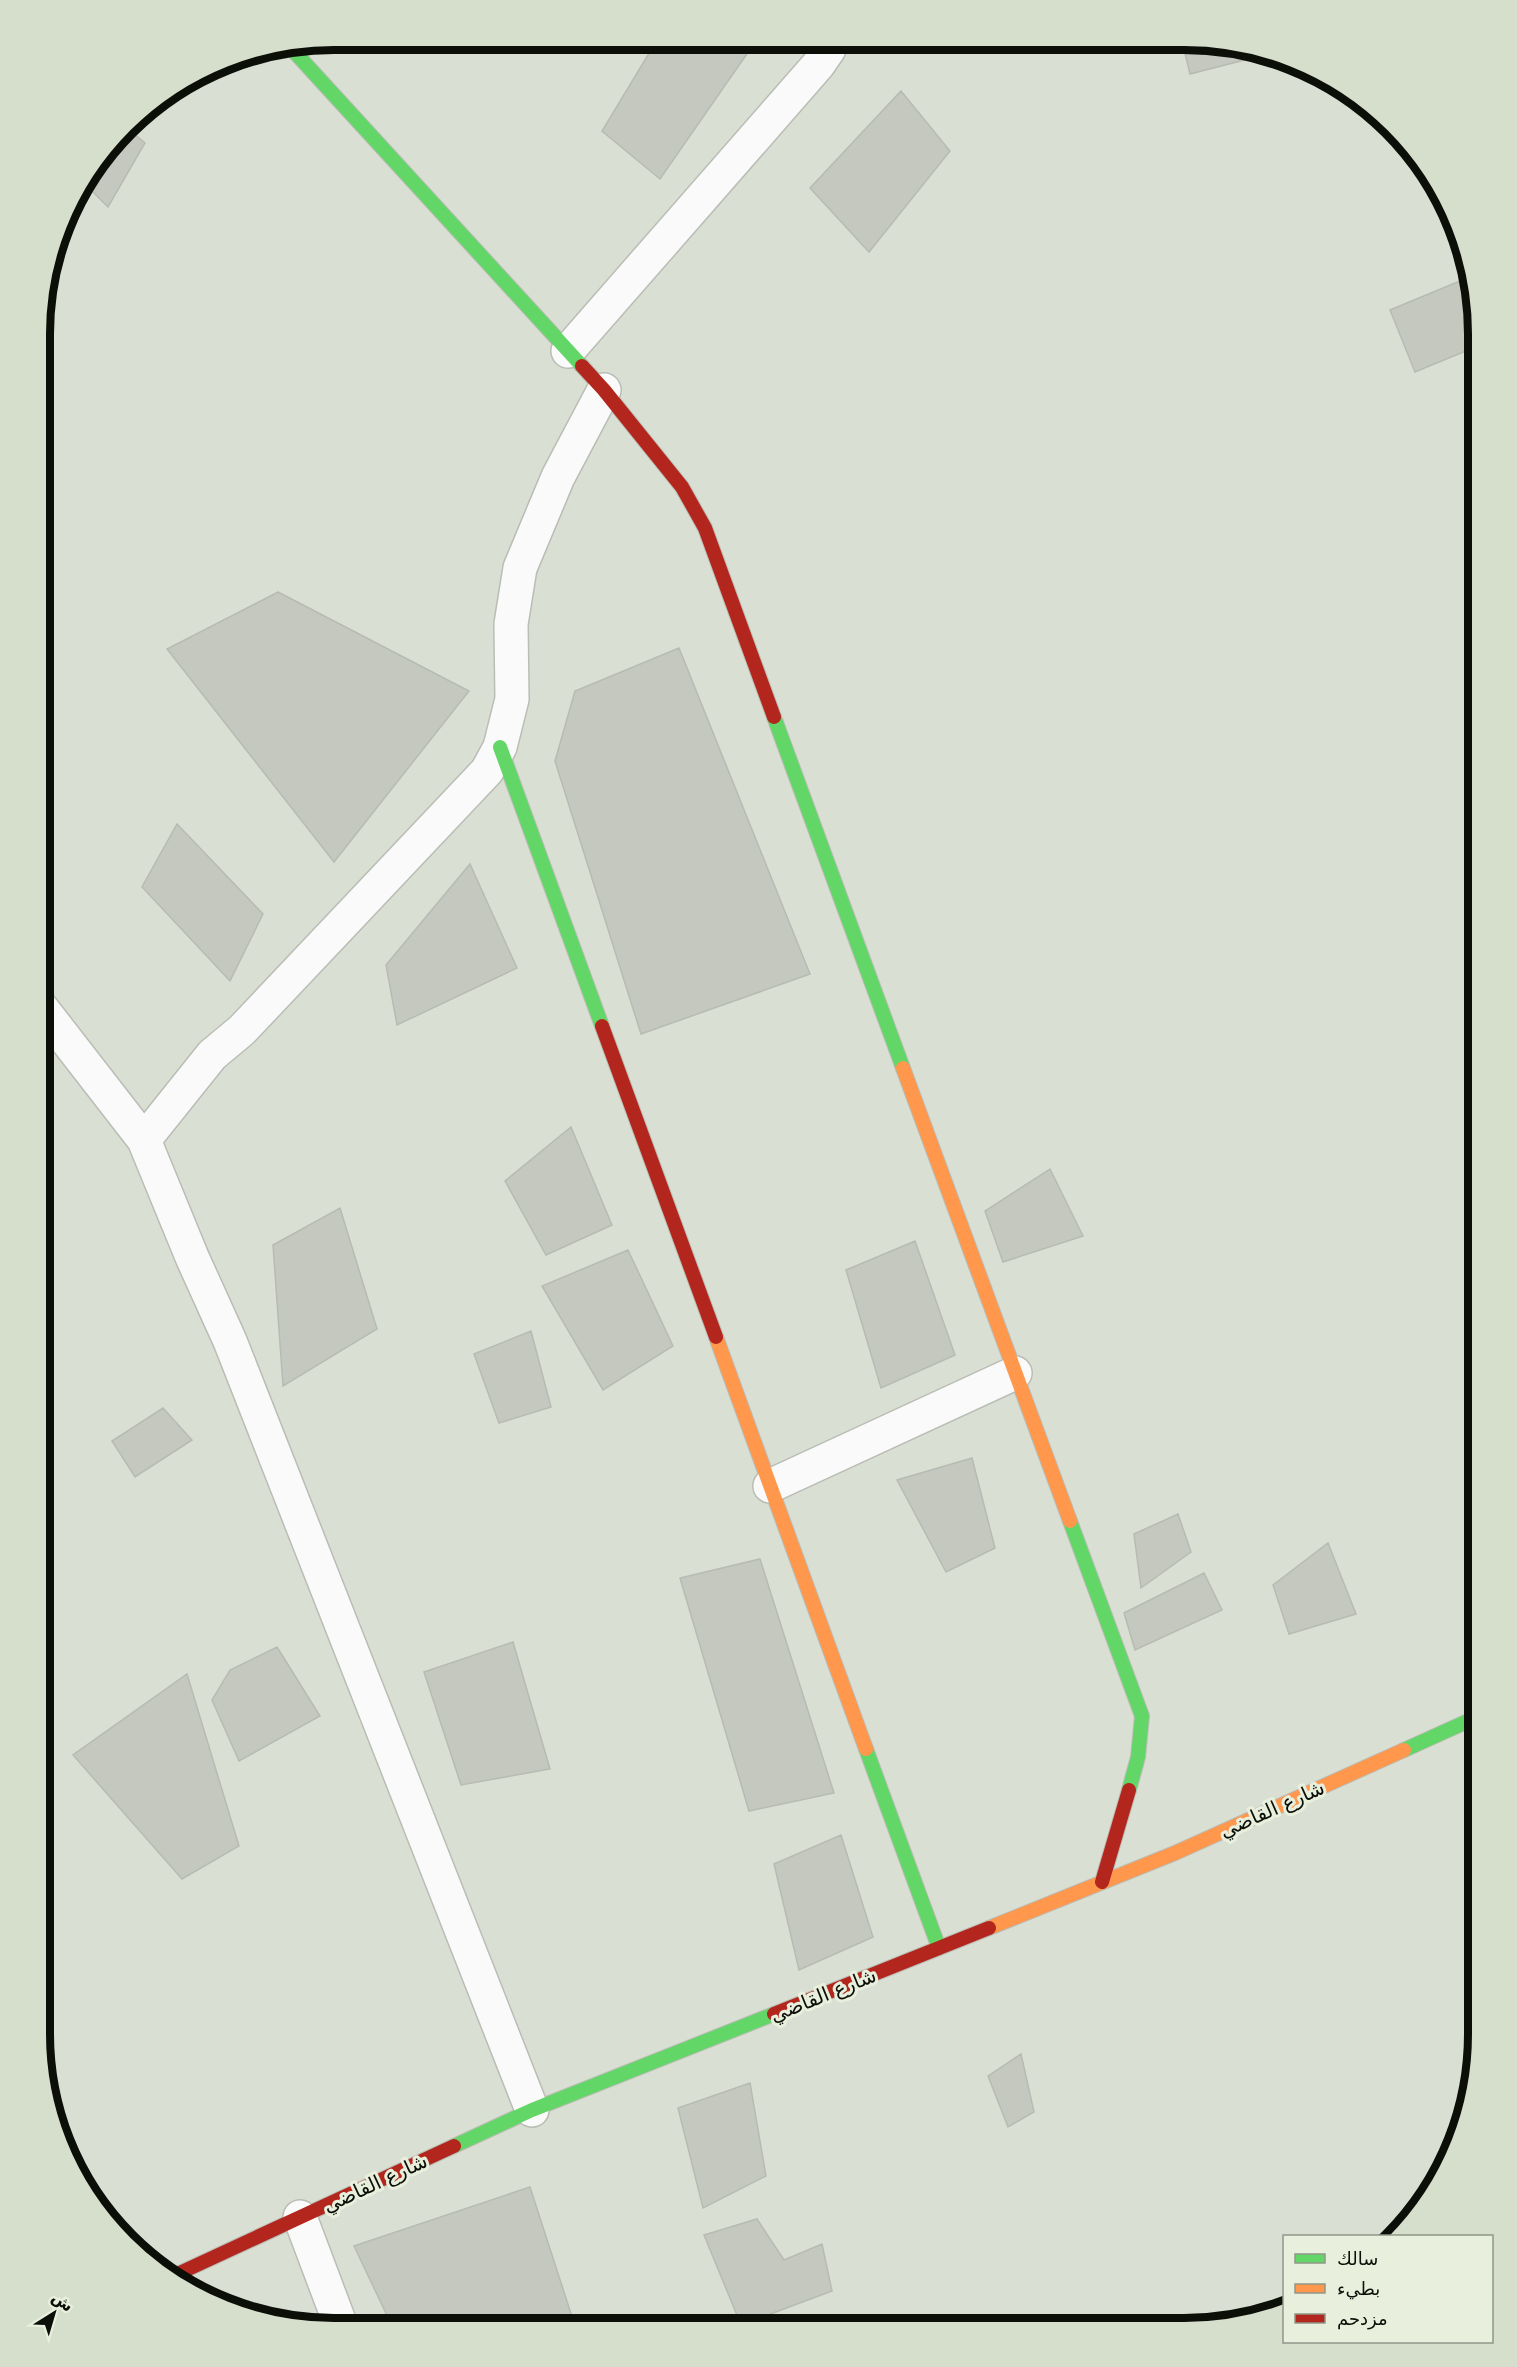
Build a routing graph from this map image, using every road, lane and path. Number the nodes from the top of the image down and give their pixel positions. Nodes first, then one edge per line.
1 (828, 50) edge
2 (295, 52) edge
3 (568, 351) junction
4 (604, 390) junction
5 (500, 747) junction
6 (50, 1027) edge
7 (144, 1140) junction
8 (1015, 1373) junction
9 (770, 1486) junction
10 (1468, 1721) edge
11 (1102, 1882) junction
12 (939, 1948) junction
13 (532, 2110) junction
14 (300, 2217) junction
15 (180, 2273) edge
16 (338, 2318) edge

1 - 3 street
2 - 3 street
3 - 4 street
4 - 5 street
4 - 8 street
5 - 7 street
5 - 9 street
6 - 7 street
7 - 13 street
8 - 9 street
8 - 11 street
9 - 12 street
10 - 11 street, شارع القاضي
11 - 12 street, شارع القاضي
12 - 13 street, شارع القاضي
13 - 14 street, شارع القاضي
14 - 15 street, شارع القاضي
14 - 16 street

